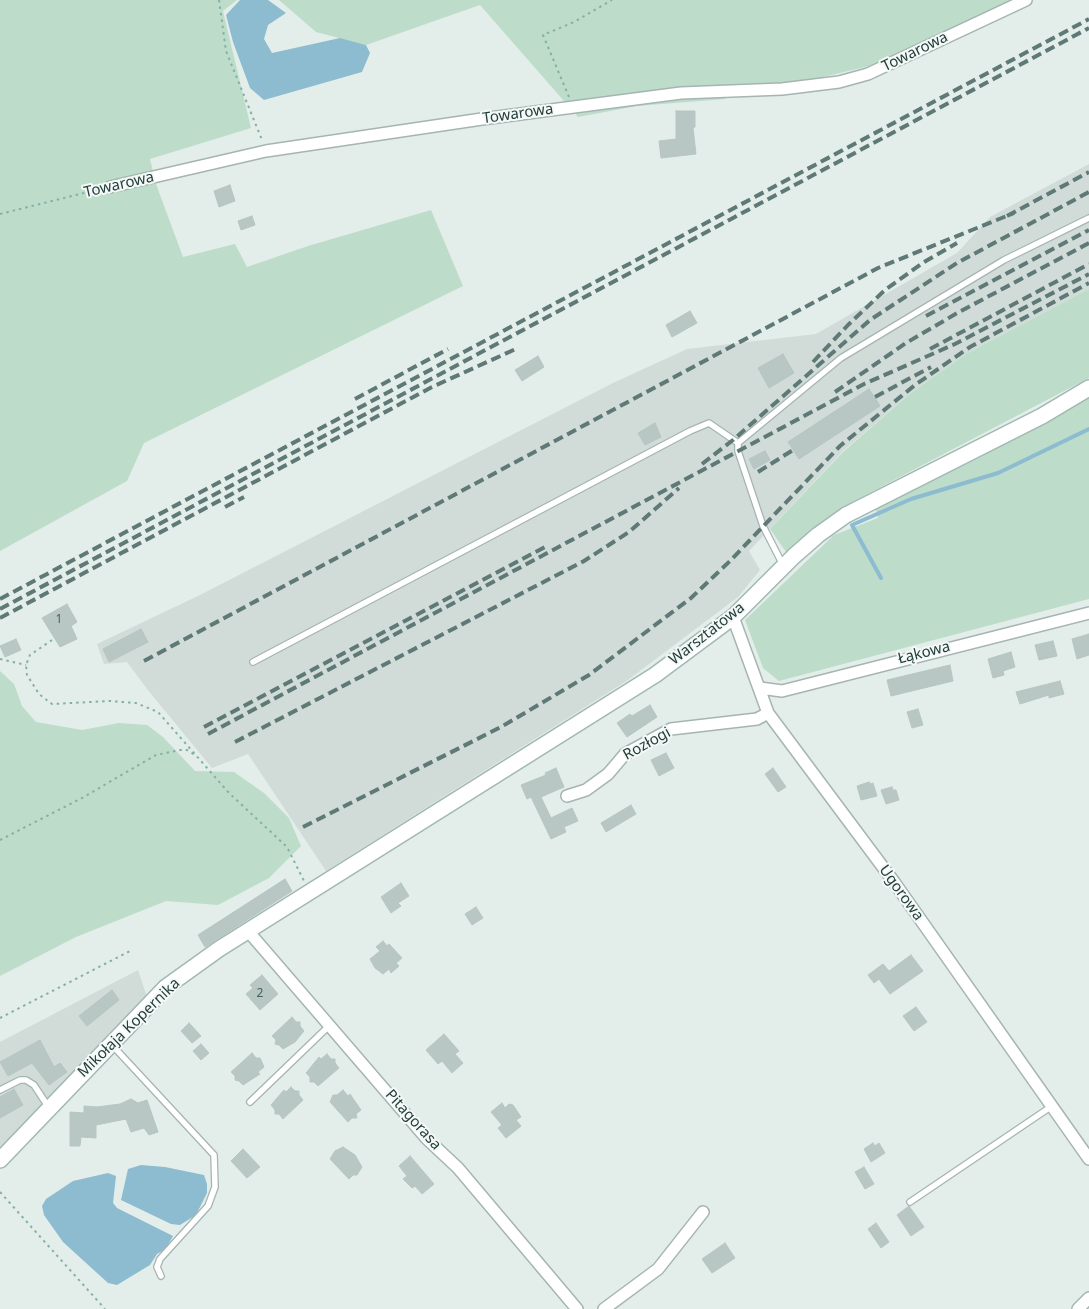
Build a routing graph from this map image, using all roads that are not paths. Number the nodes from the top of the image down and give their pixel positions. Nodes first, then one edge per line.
1 (1026, 0) edge
2 (110, 187) road end
3 (1089, 218) edge
4 (1089, 388) edge
5 (738, 443) junction
6 (784, 567) junction
7 (1089, 612) edge
8 (734, 617) junction
9 (253, 662) dead end
10 (760, 688) junction
11 (768, 713) junction
12 (567, 796) dead end
13 (349, 867) joint
14 (248, 931) junction
15 (330, 1025) junction
16 (111, 1044) junction
17 (0, 1090) edge
18 (250, 1102) dead end
19 (1052, 1106) junction
20 (49, 1108) junction
21 (1089, 1159) edge
22 (0, 1160) edge
23 (910, 1202) dead end
24 (703, 1212) dead end
25 (161, 1276) dead end
26 (1089, 1298) edge
27 (577, 1309) edge
28 (604, 1309) edge
29 (1078, 1309) edge

1 - 2 street, Towarowa
3 - 5 lane
4 - 6 street, Warsztatowa
5 - 6 lane
5 - 9 lane
6 - 8 street, Warsztatowa
7 - 10 street, Łąkowa
8 - 10 street, Ugorowa
8 - 13 street, Warsztatowa
10 - 11 street, Ugorowa
11 - 12 street, Rozłogi
11 - 19 street, Ugorowa
13 - 14 street, Mikołaja Kopernika
14 - 15 street, Pitagorasa
14 - 16 street, Mikołaja Kopernika
15 - 18 lane
15 - 27 street, Pitagorasa
16 - 20 street, Mikołaja Kopernika
16 - 25 lane
17 - 20 lane
19 - 21 street, Ugorowa
19 - 23 lane
20 - 22 street, Mikołaja Kopernika
24 - 28 street
26 - 29 street

